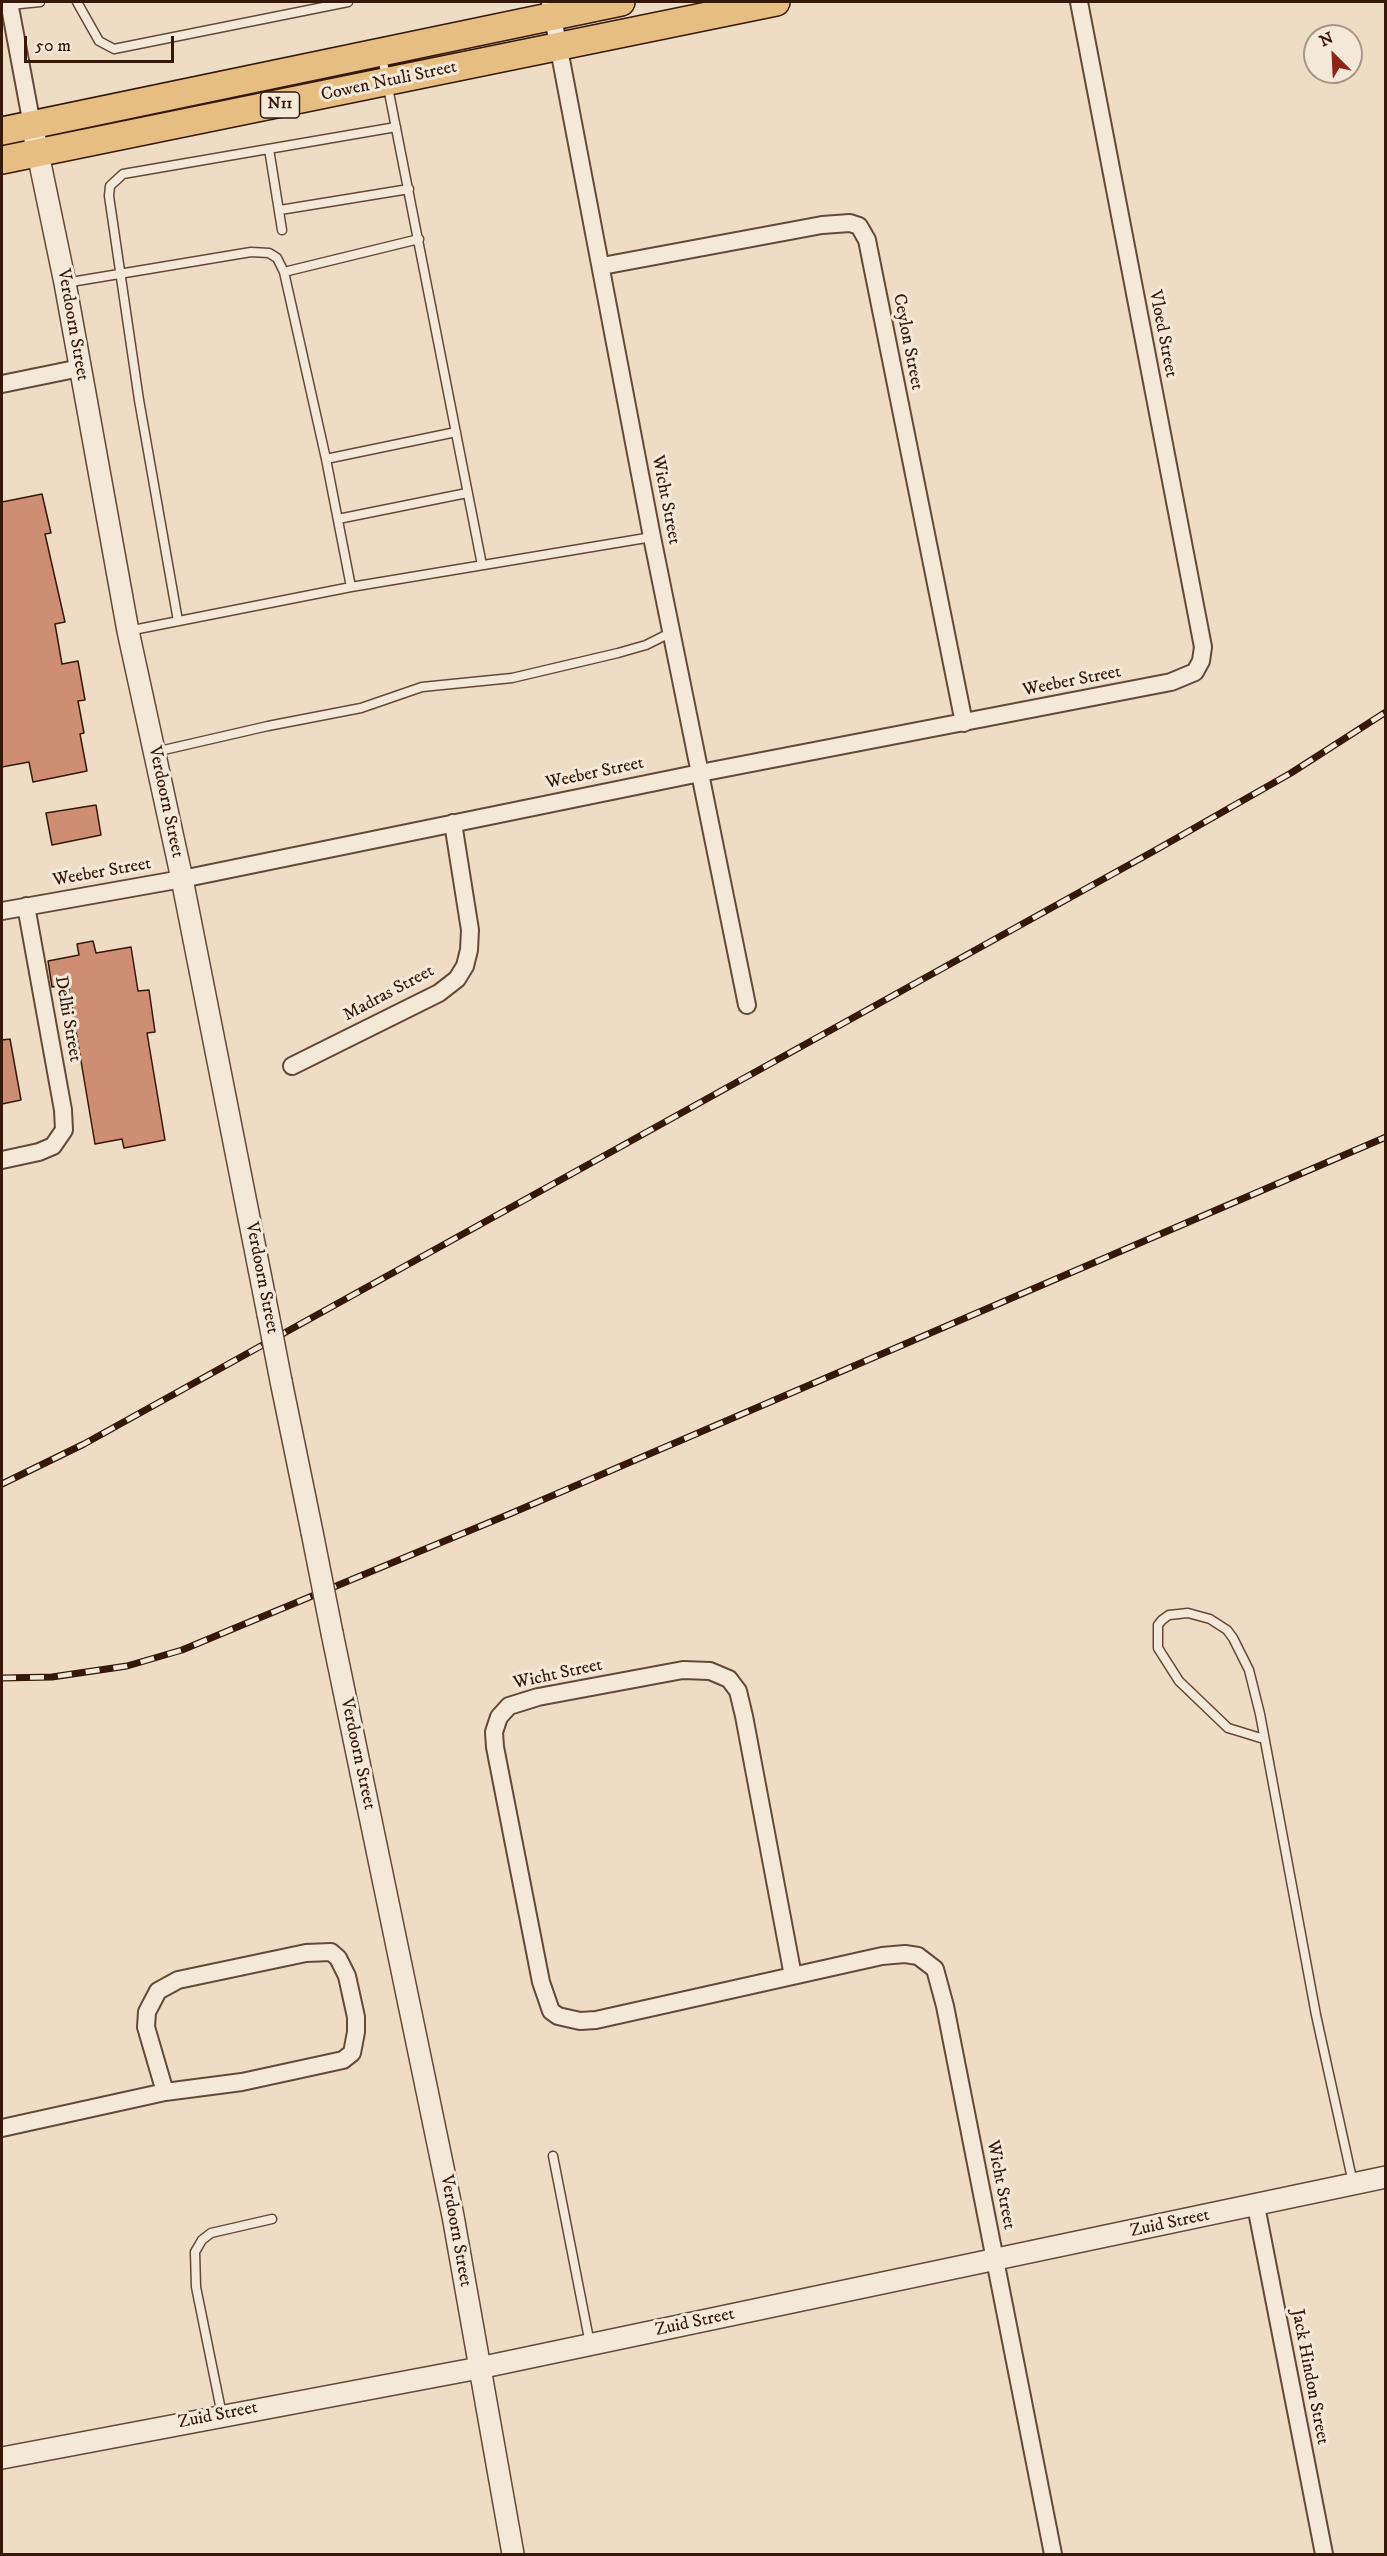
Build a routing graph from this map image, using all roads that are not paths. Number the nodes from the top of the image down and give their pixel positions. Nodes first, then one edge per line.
1 (40, 2) edge
2 (77, 2) edge
3 (348, 2) edge
4 (621, 2) edge
5 (776, 2) edge
6 (1079, 2) edge
7 (10, 3) edge
8 (551, 9) edge
9 (558, 45) junction
10 (381, 54) junction
11 (387, 83) junction
12 (32, 125) junction
13 (396, 128) junction
14 (2, 131) edge
15 (268, 149) junction
16 (38, 153) junction
17 (2, 160) edge
18 (409, 189) junction
19 (280, 210) junction
20 (282, 230) dead end
21 (419, 239) junction
22 (602, 266) junction
23 (284, 272) junction
24 (121, 274) junction
25 (64, 283) junction
26 (80, 368) junction
27 (2, 384) edge
28 (456, 432) junction
29 (326, 459) junction
30 (467, 493) junction
31 (338, 519) junction
32 (652, 537) junction
33 (482, 564) junction
34 (351, 586) junction
35 (178, 621) junction
36 (128, 631) junction
37 (672, 632) junction
38 (1195, 672) joint
39 (964, 723) junction
40 (154, 752) junction
41 (700, 773) junction
42 (453, 823) junction
43 (182, 879) junction
44 (26, 906) junction
45 (2, 911) edge
46 (747, 1005) dead end
47 (292, 1066) dead end
48 (2, 1160) edge
49 (1264, 1739) junction
50 (794, 1976) junction
51 (165, 2092) junction
52 (2, 2128) edge
53 (552, 2156) dead end
54 (1386, 2177) edge
55 (1353, 2184) junction
56 (1256, 2206) junction
57 (272, 2219) dead end
58 (995, 2260) junction
59 (590, 2345) junction
60 (479, 2368) junction
61 (222, 2415) junction
62 (2, 2458) edge
63 (513, 2554) edge
64 (1053, 2554) edge
65 (1324, 2554) edge

1 - 7 lane
2 - 3 lane
4 - 8 highway, Cowen Ntuli Street / N11
5 - 9 highway, Cowen Ntuli Street / N11
6 - 38 street, Vloed Street
7 - 12 street, Verdoorn Street
8 - 9 street, Wicht Street
8 - 10 highway, Cowen Ntuli Street / N11
9 - 11 highway, Cowen Ntuli Street / N11
9 - 22 street, Wicht Street
10 - 11 lane
10 - 12 highway, Cowen Ntuli Street / N11
11 - 13 lane
11 - 16 highway, Cowen Ntuli Street / N11
12 - 14 highway, Cowen Ntuli Street / N11
12 - 16 street, Verdoorn Street
13 - 15 lane
13 - 18 lane
15 - 19 lane
15 - 24 lane
16 - 17 highway, Cowen Ntuli Street / N11
16 - 25 street, Verdoorn Street
18 - 19 lane
18 - 21 lane
19 - 20 lane
21 - 23 lane
21 - 28 lane
22 - 32 street, Wicht Street
22 - 39 street, Ceylon Street
23 - 24 lane
23 - 29 lane
24 - 25 lane
24 - 35 lane
25 - 26 street, Verdoorn Street
26 - 27 street
26 - 36 street, Verdoorn Street
28 - 29 lane
28 - 30 lane
29 - 31 lane
30 - 31 lane
30 - 33 lane
31 - 34 lane
32 - 33 lane
32 - 37 street, Wicht Street
33 - 34 lane
34 - 35 lane
35 - 36 lane
36 - 40 street, Verdoorn Street
37 - 40 lane
37 - 41 street, Wicht Street
38 - 39 street, Weeber Street
39 - 41 street, Weeber Street
40 - 43 street, Verdoorn Street
41 - 42 street, Weeber Street
41 - 46 street, Wicht Street
42 - 43 street, Weeber Street
42 - 47 street, Madras Street
43 - 44 street, Weeber Street
43 - 60 street, Verdoorn Street, bridge
44 - 45 street, Weeber Street
44 - 48 street, Delhi Street
49 - 49 lane
49 - 55 lane
50 - 50 street, Wicht Street
50 - 58 street, Wicht Street
51 - 51 street
51 - 52 street
53 - 59 lane
54 - 55 street, Zuid Street
55 - 56 street, Zuid Street
56 - 58 street, Zuid Street
56 - 65 street, Jack Hindon Street
57 - 61 lane
58 - 59 street, Zuid Street
58 - 64 street, Wicht Street
59 - 60 street, Zuid Street
60 - 61 street, Zuid Street
60 - 63 street, Verdoorn Street
61 - 62 street, Zuid Street

